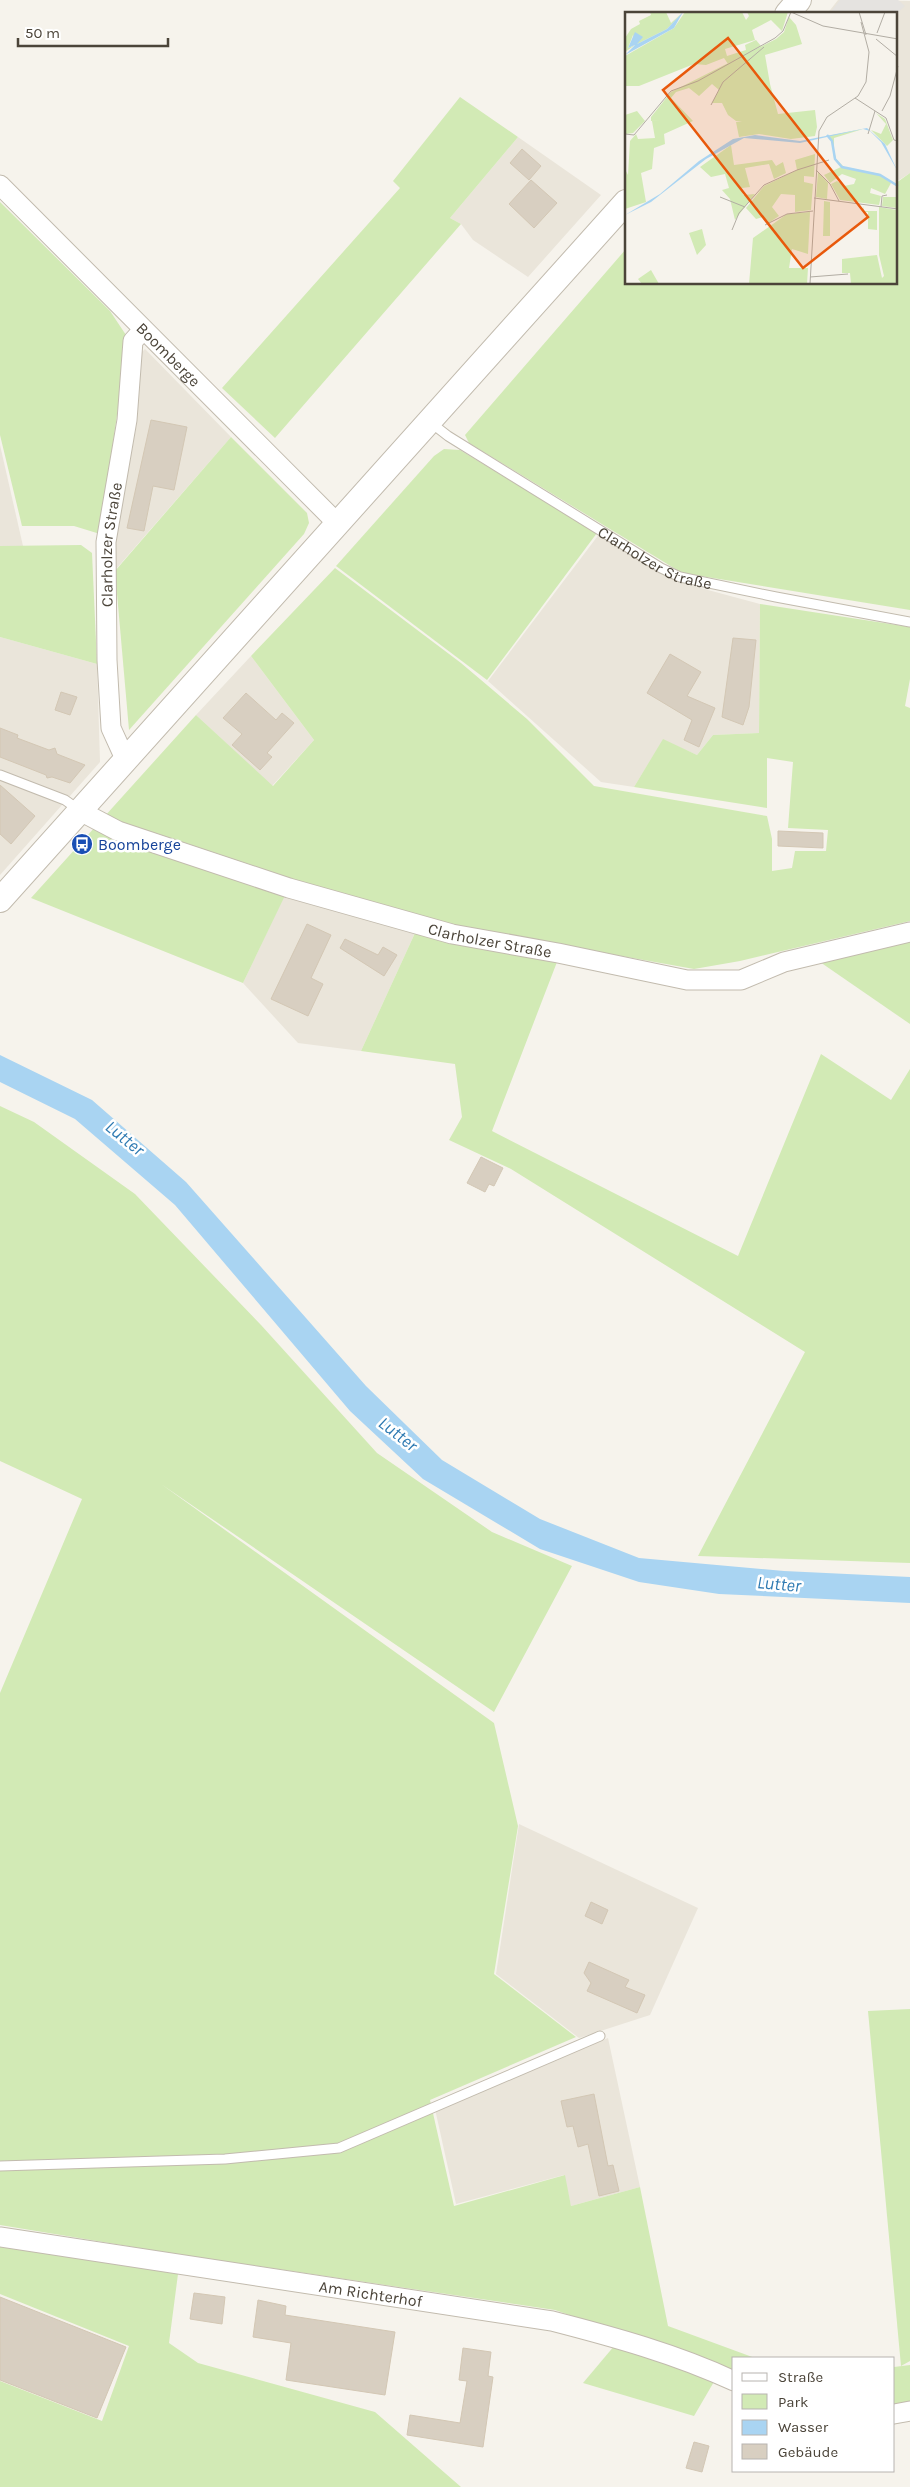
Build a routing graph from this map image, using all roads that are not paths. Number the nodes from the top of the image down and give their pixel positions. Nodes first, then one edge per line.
1 (799, 0) edge
2 (789, 12) edge
3 (0, 185) edge
4 (625, 203) edge
5 (143, 330) junction
6 (430, 422) junction
7 (338, 524) junction
8 (910, 622) edge
9 (126, 761) junction
10 (0, 775) edge
11 (80, 811) junction
12 (0, 900) edge
13 (910, 932) edge
14 (600, 2036) dead end
15 (0, 2166) edge
16 (0, 2237) edge
17 (732, 2380) edge
18 (910, 2411) edge
19 (895, 2414) edge

1 - 2 street
3 - 5 street, Boomberge
4 - 6 street
5 - 7 street, Boomberge
5 - 9 street, Clarholzer Straße
6 - 7 street
6 - 8 lane, Clarholzer Straße
7 - 9 street
9 - 11 street
10 - 11 lane
11 - 12 street
11 - 13 street, Clarholzer Straße
14 - 15 lane
16 - 17 street, Am Richterhof
18 - 19 street

